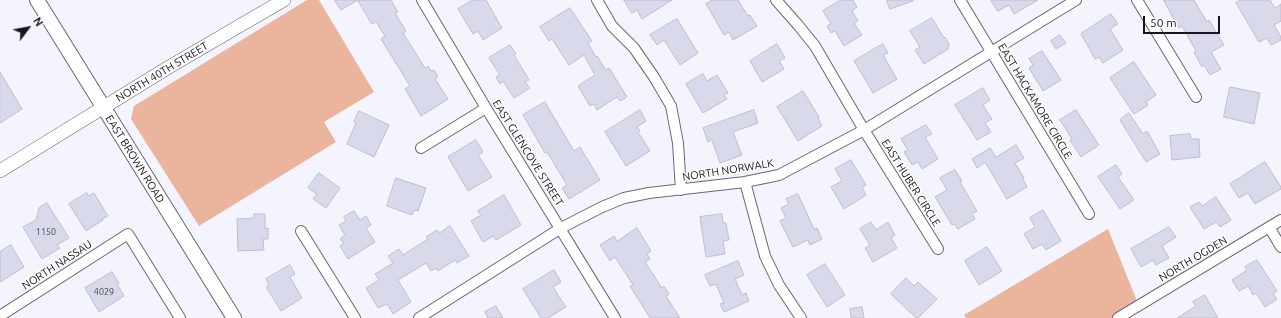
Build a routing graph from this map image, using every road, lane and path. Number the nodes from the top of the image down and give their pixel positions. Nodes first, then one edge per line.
1 (37, 0) edge
2 (422, 0) edge
3 (597, 0) edge
4 (776, 0) edge
5 (960, 0) edge
6 (1076, 0) edge
7 (1137, 0) edge
8 (277, 2) edge
9 (992, 52) junction
10 (1196, 96) dead end
11 (102, 107) junction
12 (486, 108) junction
13 (864, 130) junction
14 (421, 148) dead end
15 (0, 171) edge
16 (746, 182) junction
17 (681, 190) junction
18 (1089, 214) dead end
19 (1281, 220) edge
20 (1269, 227) junction
21 (561, 228) junction
22 (301, 231) dead end
23 (1281, 246) edge
24 (938, 250) dead end
25 (0, 316) edge
26 (180, 318) edge
27 (234, 318) edge
28 (355, 318) edge
29 (418, 318) edge
30 (615, 318) edge
31 (801, 318) edge
32 (1118, 318) edge

1 - 11 main road, EAST BROWN ROAD
2 - 12 street, EAST GLENCOVE STREET
3 - 17 street
4 - 13 street, EAST HUBER CIRCLE
5 - 9 street, EAST HACKAMORE CIRCLE
6 - 9 street, NORTH NORWALK
7 - 10 street
8 - 11 street, NORTH 40TH STREET
9 - 13 street, NORTH NORWALK
9 - 18 street, EAST HACKAMORE CIRCLE
11 - 15 street, NORTH 40TH STREET
11 - 27 main road, EAST BROWN ROAD
12 - 14 street
12 - 21 street, EAST GLENCOVE STREET
13 - 16 street, NORTH NORWALK
13 - 24 street, EAST HUBER CIRCLE
16 - 17 street, NORTH NORWALK
16 - 31 street
17 - 21 street, NORTH NORWALK
19 - 20 street, NORTH OGDEN
20 - 23 street
20 - 32 street, NORTH OGDEN
21 - 29 street, NORTH NORWALK
21 - 30 street, EAST GLENCOVE STREET
22 - 28 street
25 - 26 street, NORTH NASSAU

